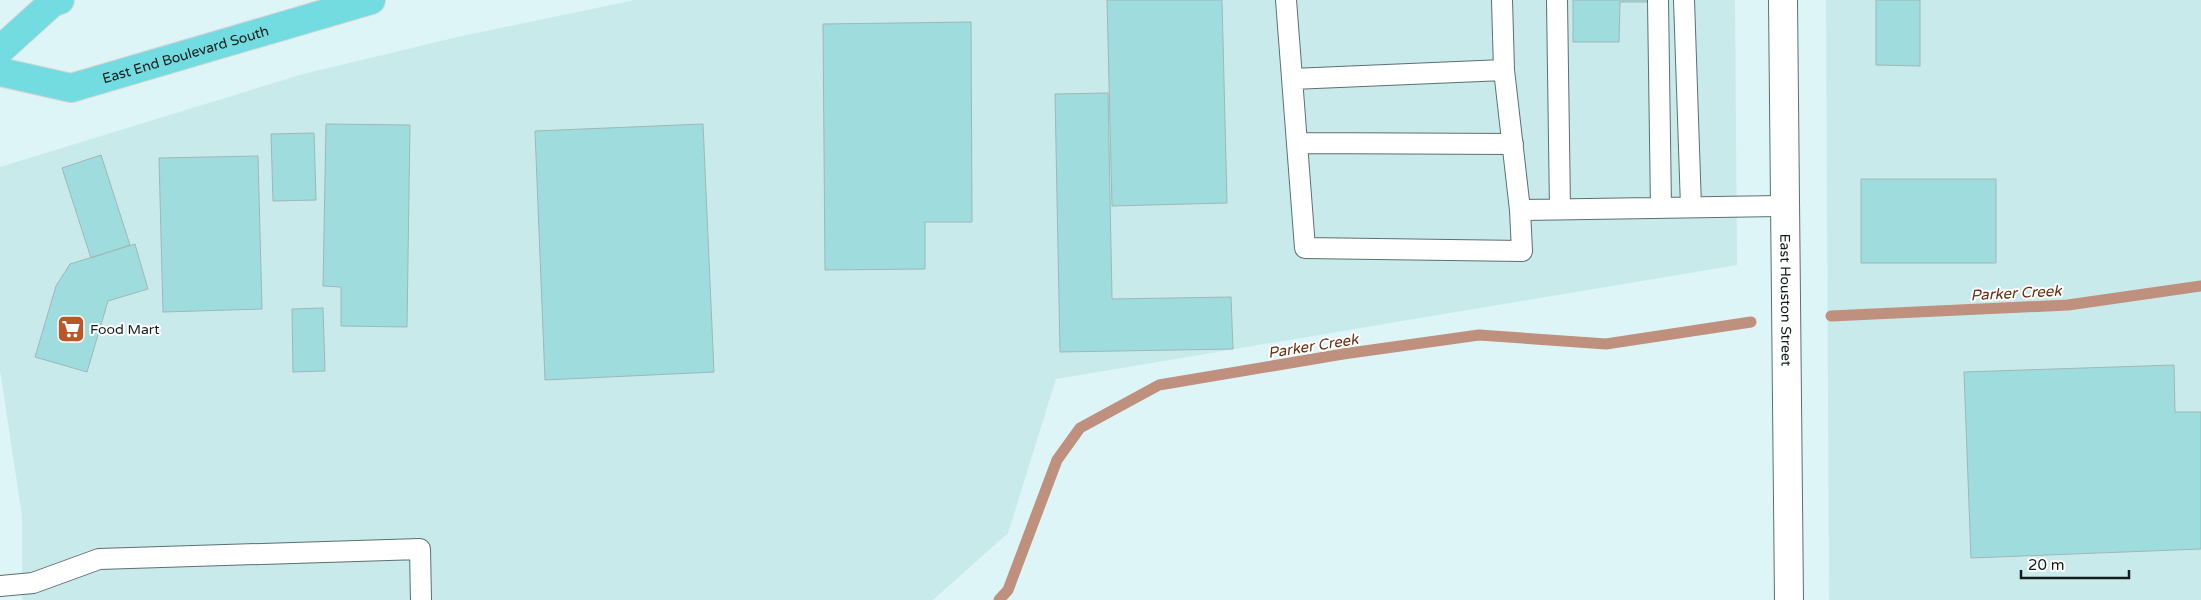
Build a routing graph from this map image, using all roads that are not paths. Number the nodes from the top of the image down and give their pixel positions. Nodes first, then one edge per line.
1 (60, 0) edge
2 (371, 0) edge
3 (1286, 0) edge
4 (1502, 0) edge
5 (1557, 0) edge
6 (1658, 0) edge
7 (1684, 0) edge
8 (1783, 0) edge
9 (0, 50) edge
10 (1504, 70) junction
11 (0, 72) edge
12 (1292, 79) junction
13 (1297, 143) junction
14 (1513, 144) junction
15 (1785, 206) junction
16 (1691, 207) junction
17 (1661, 208) junction
18 (1560, 209) junction
19 (1520, 210) junction
20 (0, 586) edge
21 (33, 591) edge
22 (421, 600) edge
23 (1789, 600) edge

1 - 9 highway
2 - 11 highway, East End Boulevard South
3 - 12 lane
4 - 10 lane
5 - 18 lane
6 - 17 lane
7 - 16 lane
8 - 15 street, East Houston Street
10 - 12 lane
10 - 14 lane
12 - 13 lane
13 - 14 lane
13 - 19 lane
14 - 19 lane
15 - 16 lane
15 - 23 street, East Houston Street
16 - 17 lane
17 - 18 lane
18 - 19 lane
20 - 21 lane
21 - 22 lane

